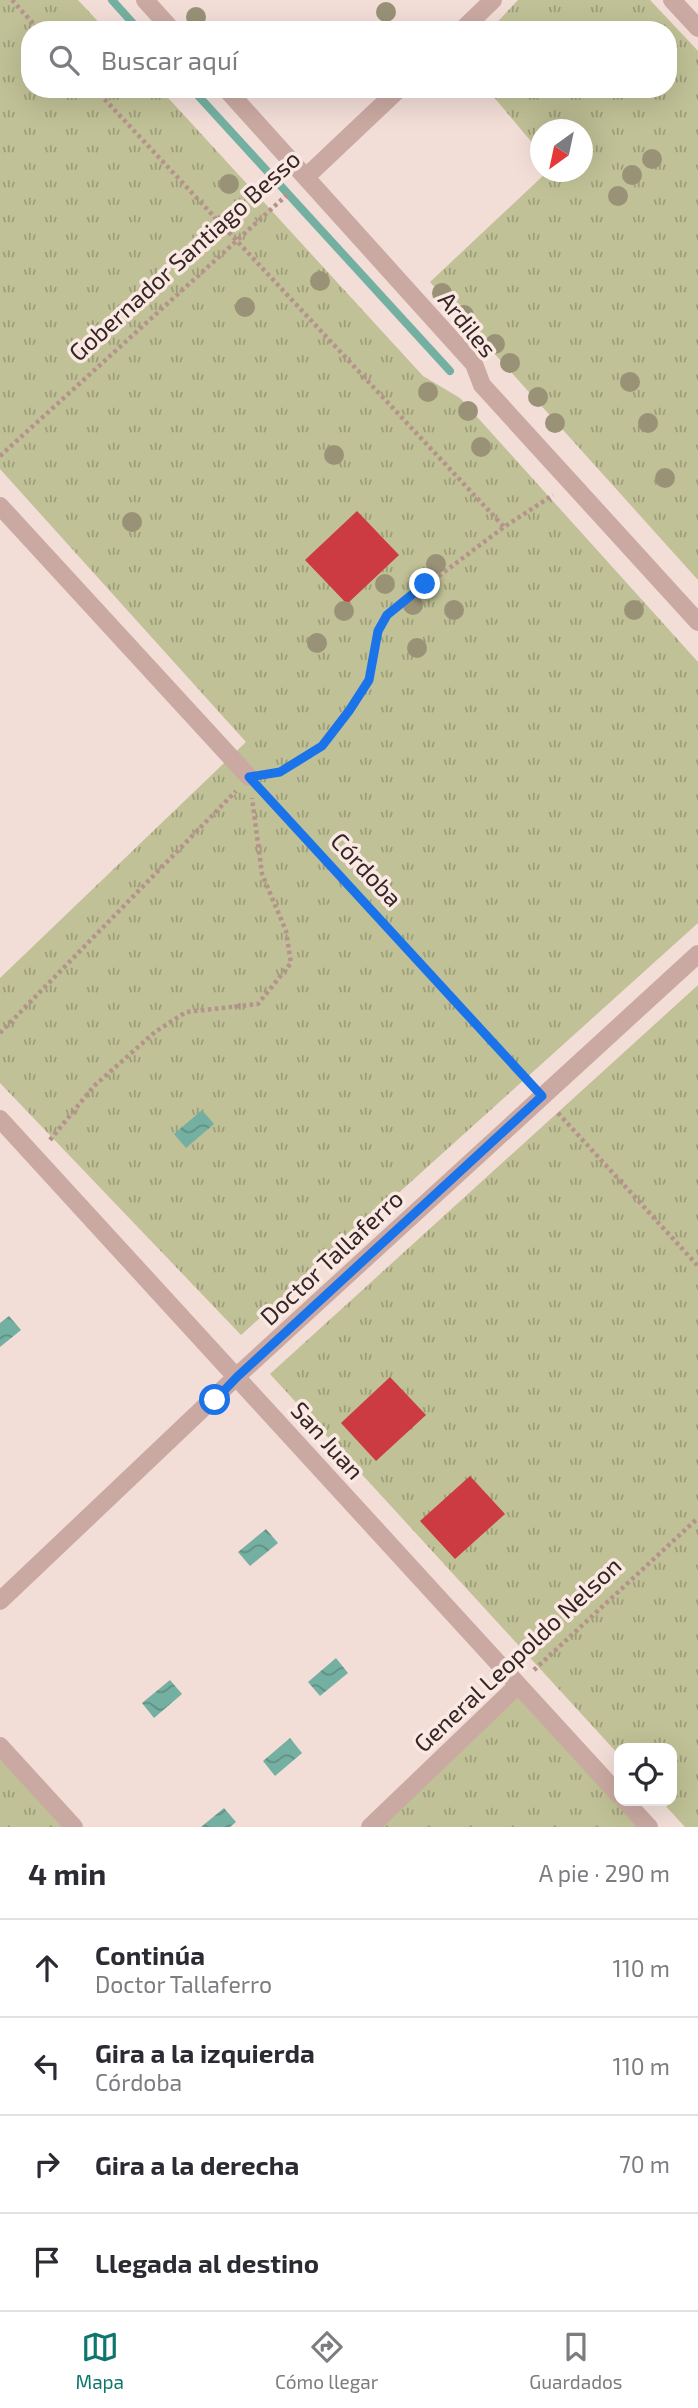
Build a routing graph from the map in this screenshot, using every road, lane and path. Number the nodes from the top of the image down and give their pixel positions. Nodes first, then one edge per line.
1 (12, 0) edge
2 (145, 0) edge
3 (493, 0) edge
4 (672, 0) edge
5 (31, 21) edge
6 (164, 21) edge
7 (471, 21) edge
8 (698, 28) edge
9 (103, 98) edge
10 (234, 98) edge
11 (389, 98) edge
12 (306, 177) junction
13 (237, 241) junction
14 (0, 456) edge
15 (572, 483) junction
16 (0, 506) edge
17 (503, 527) junction
18 (698, 622) edge
19 (249, 777) junction
20 (698, 954) edge
21 (0, 1033) edge
22 (542, 1096) junction
23 (0, 1119) edge
24 (36, 1157) junction
25 (698, 1266) edge
26 (237, 1377) junction
27 (698, 1518) edge
28 (0, 1601) edge
29 (518, 1685) junction
30 (0, 1746) edge
31 (614, 1790) edge
32 (630, 1806) edge
33 (74, 1827) edge
34 (370, 1827) edge
35 (649, 1827) edge

1 - 5 path
2 - 6 street
3 - 7 street
4 - 8 street
9 - 13 path
10 - 12 street, Ardiles
11 - 12 street, Gobernador Santiago Besso
12 - 13 path, Gobernador Santiago Besso
12 - 15 street, Ardiles
13 - 14 path, Gobernador Santiago Besso
13 - 17 path
15 - 17 path
15 - 18 street, Ardiles
16 - 19 street
17 - 19 path
19 - 21 path
19 - 22 path, Córdoba
19 - 24 path
20 - 22 street, Doctor Tallaferro
22 - 25 path, Córdoba
22 - 26 street, Doctor Tallaferro
23 - 24 street, San Juan
24 - 26 street, San Juan
26 - 28 street, Doctor Tallaferro
26 - 29 street, San Juan
27 - 29 path, General Leopoldo Nelson
29 - 31 street, San Juan
29 - 34 street, General Leopoldo Nelson
30 - 33 street
32 - 35 street

